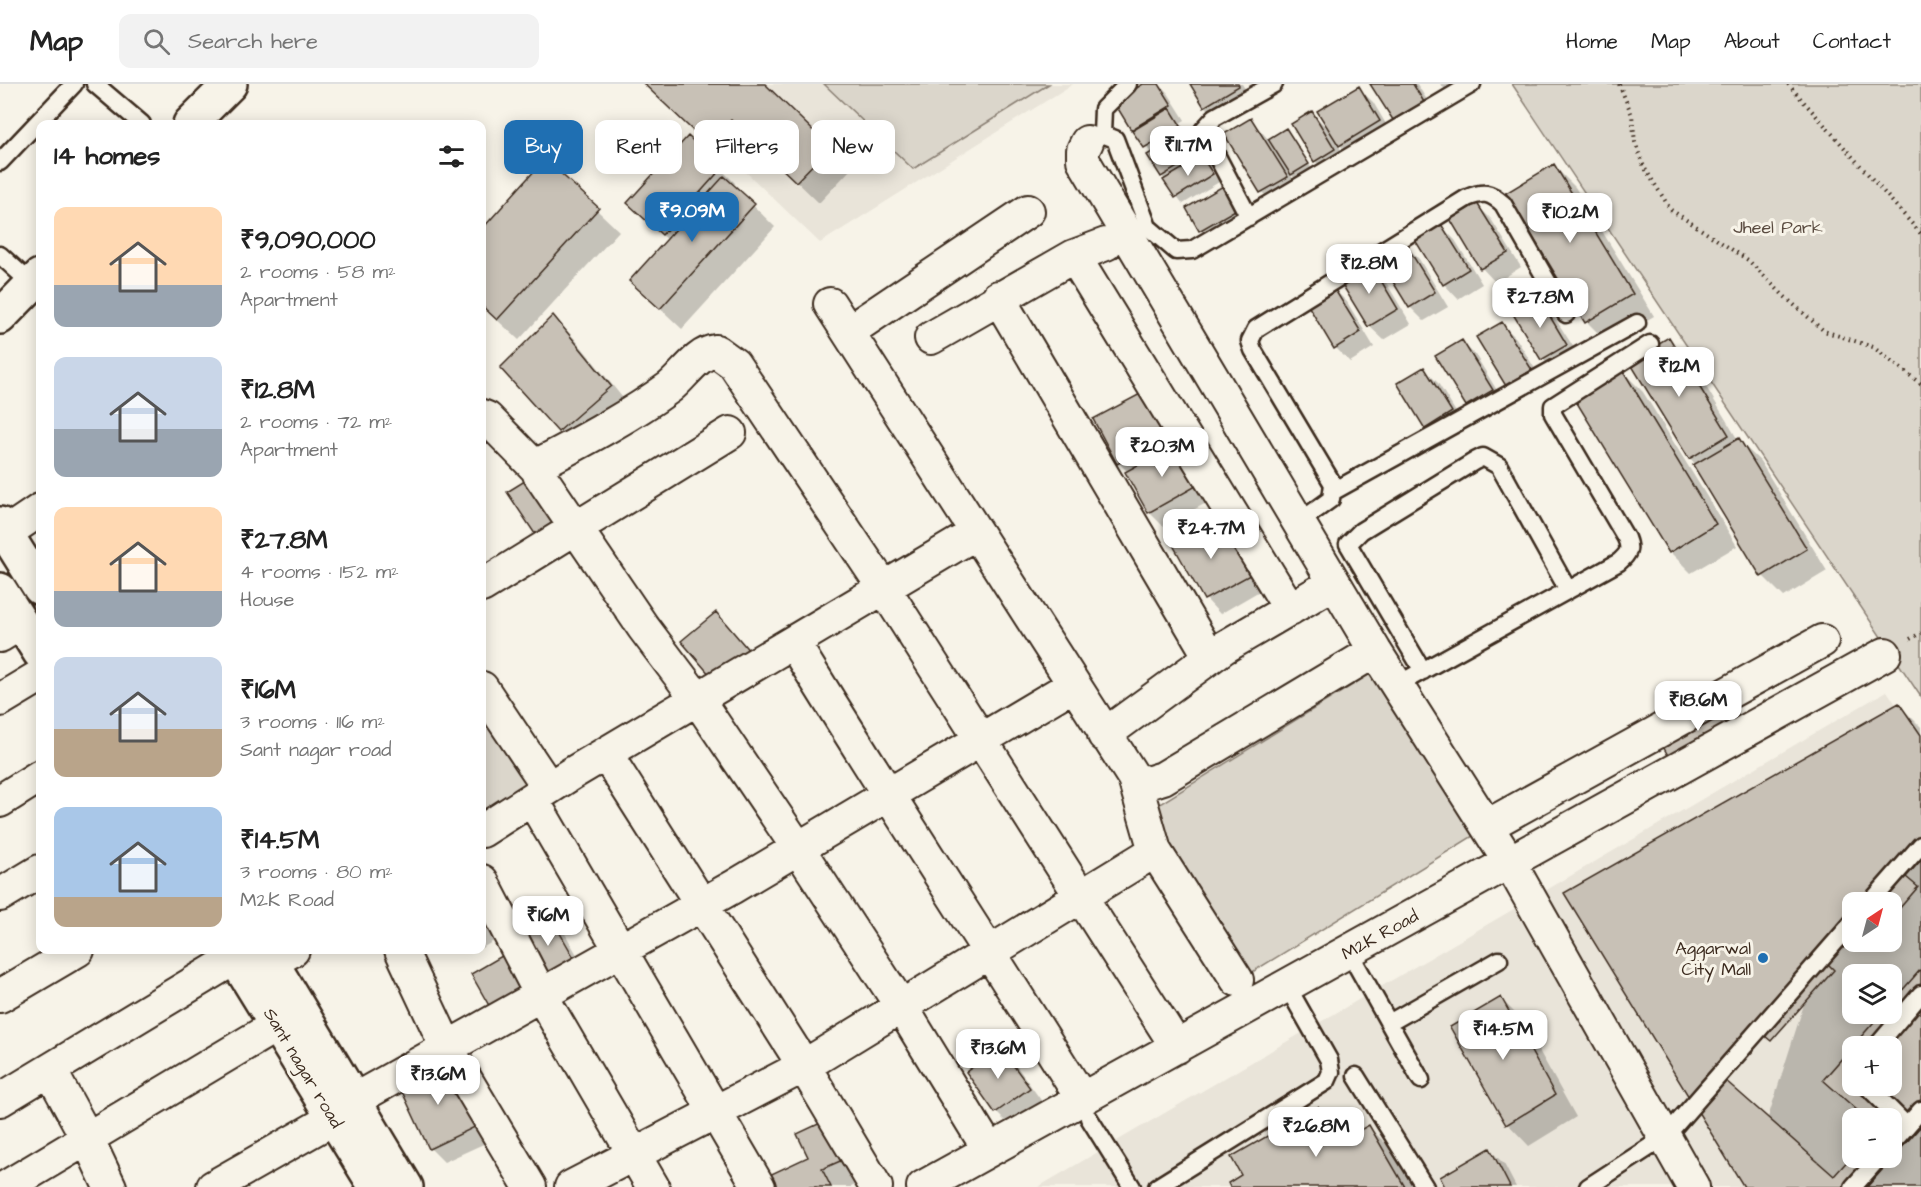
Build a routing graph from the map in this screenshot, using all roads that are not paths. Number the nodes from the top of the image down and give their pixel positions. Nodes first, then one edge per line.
1 (74, 84) edge
2 (95, 84) edge
3 (1128, 84) edge
4 (1274, 84) edge
5 (1472, 84) edge
6 (215, 89) edge
7 (40, 120) edge
8 (136, 120) edge
9 (193, 120) edge
10 (36, 124) edge
11 (1094, 138) junction
12 (0, 162) edge
13 (1028, 211) dead end
14 (1249, 217) junction
15 (1106, 244) dead end
16 (0, 255) edge
17 (1074, 256) junction
18 (36, 279) edge
19 (36, 281) edge
20 (998, 297) junction
21 (830, 304) dead end
22 (1566, 314) dead end
23 (0, 317) edge
24 (1637, 324) dead end
25 (848, 332) junction
26 (930, 338) dead end
27 (1650, 344) dead end
28 (486, 417) edge
29 (730, 433) dead end
30 (538, 470) junction
31 (1334, 491) junction
32 (36, 512) edge
33 (1298, 523) junction
34 (577, 527) junction
35 (3, 528) edge
36 (976, 533) junction
37 (36, 582) edge
38 (1334, 583) junction
39 (486, 584) edge
40 (884, 588) junction
41 (0, 590) edge
42 (1568, 590) junction
43 (1290, 609) junction
44 (10, 629) edge
45 (1822, 641) dead end
46 (793, 642) junction
47 (36, 650) edge
48 (1375, 651) junction
49 (1885, 654) dead end
50 (1210, 657) junction
51 (36, 678) edge
52 (1410, 678) junction
53 (1073, 685) junction
54 (486, 695) edge
55 (0, 700) edge
56 (698, 700) junction
57 (1104, 735) junction
58 (979, 740) junction
59 (606, 754) junction
60 (36, 778) edge
61 (1134, 778) junction
62 (540, 794) junction
63 (887, 796) junction
64 (0, 801) edge
65 (1487, 826) junction
66 (486, 828) edge
67 (1921, 845) edge
68 (798, 848) junction
69 (1155, 850) junction
70 (1510, 863) junction
71 (36, 873) edge
72 (486, 889) edge
73 (1880, 892) edge
74 (0, 895) edge
75 (1079, 897) junction
76 (701, 905) junction
77 (1842, 934) edge
78 (620, 951) junction
79 (990, 951) junction
80 (1349, 952) junction
81 (71, 954) edge
82 (403, 954) edge
83 (257, 957) edge
84 (1499, 960) dead end
85 (1237, 980) dead end
86 (1287, 986) junction
87 (1921, 994) edge
88 (541, 995) junction
89 (0, 996) edge
90 (901, 1006) junction
91 (1389, 1023) junction
92 (276, 1025) junction
93 (1885, 1036) edge
94 (1177, 1047) junction
95 (447, 1048) junction
96 (804, 1066) junction
97 (50, 1070) junction
98 (1356, 1076) dead end
99 (1421, 1080) dead end
100 (1877, 1096) edge
101 (0, 1100) edge
102 (344, 1109) junction
103 (1085, 1109) junction
104 (1921, 1110) edge
105 (717, 1111) junction
106 (1907, 1126) junction
107 (1902, 1132) edge
108 (1665, 1137) junction
109 (87, 1138) junction
110 (990, 1150) junction
111 (634, 1154) junction
112 (1870, 1168) edge
113 (1185, 1180) edge
114 (6, 1187) edge
115 (110, 1187) edge
116 (213, 1187) edge
117 (376, 1187) edge
118 (406, 1187) edge
119 (530, 1187) edge
120 (571, 1187) edge
121 (653, 1187) edge
122 (759, 1187) edge
123 (876, 1187) edge
124 (923, 1187) edge
125 (1132, 1187) edge
126 (1157, 1187) edge
127 (1425, 1187) edge
128 (1588, 1187) edge
129 (1693, 1187) edge
130 (1853, 1187) edge

1 - 7 lane
2 - 8 lane
3 - 11 lane
4 - 14 lane
5 - 14 lane
6 - 9 street
10 - 12 lane
11 - 14 lane
11 - 33 street
13 - 25 street
15 - 17 street
16 - 18 lane
17 - 20 street
17 - 43 street
19 - 23 street
20 - 26 street
20 - 50 street
21 - 25 street
22 - 31 lane
24 - 31 lane
25 - 36 street
27 - 42 lane
28 - 30 street
29 - 34 street
30 - 34 street
30 - 40 street
31 - 33 lane
32 - 35 street
33 - 38 street
34 - 39 street
34 - 56 street
35 - 37 street
36 - 40 street
36 - 53 street
38 - 43 street
38 - 48 street
40 - 46 street
40 - 58 street
41 - 44 street
42 - 52 lane
42 - 52 lane
43 - 50 street
44 - 47 street
45 - 65 street
46 - 56 street
46 - 63 street
48 - 52 street
48 - 61 street
49 - 70 street, M2K Road
50 - 57 street
51 - 55 street
52 - 65 street
53 - 57 street
53 - 58 street
54 - 62 street
56 - 59 street
56 - 68 street
57 - 61 street
58 - 63 street
58 - 75 street
59 - 62 street
59 - 76 street
60 - 64 street
61 - 69 street
62 - 66 street
62 - 78 street
63 - 68 street
63 - 79 street
65 - 70 street
67 - 73 lane
68 - 76 street
68 - 90 street
69 - 75 street
69 - 85 street
70 - 80 street, M2K Road
70 - 108 street
71 - 74 street
72 - 88 street
75 - 79 street
75 - 94 street
76 - 78 street
76 - 96 street
77 - 108 lane
78 - 88 street
78 - 105 street
79 - 90 street
79 - 103 street
80 - 86 street, M2K Road
80 - 91 lane
81 - 89 street
82 - 95 street
83 - 92 street, Sant nagar road
83 - 97 street
83 - 102 street, Sant nagar road
84 - 91 lane
86 - 94 street, M2K Road
86 - 113 lane
87 - 93 lane
88 - 95 street
88 - 111 street
90 - 96 street
90 - 110 street
91 - 99 lane
92 - 102 street, Sant nagar road
92 - 109 street
94 - 103 street, M2K Road
95 - 102 street
95 - 119 street
96 - 105 street
96 - 123 street
97 - 101 street
97 - 109 street
98 - 127 lane
100 - 106 lane
102 - 116 street
102 - 117 street, Sant nagar road
102 - 118 street, Sant nagar road
103 - 110 street, M2K Road
103 - 125 lane
104 - 106 lane
105 - 111 street
105 - 122 street
106 - 107 lane
108 - 128 lane
108 - 129 street
109 - 114 street
109 - 115 street
110 - 124 street, M2K Road
111 - 120 street
111 - 121 street
112 - 130 lane
113 - 126 lane

